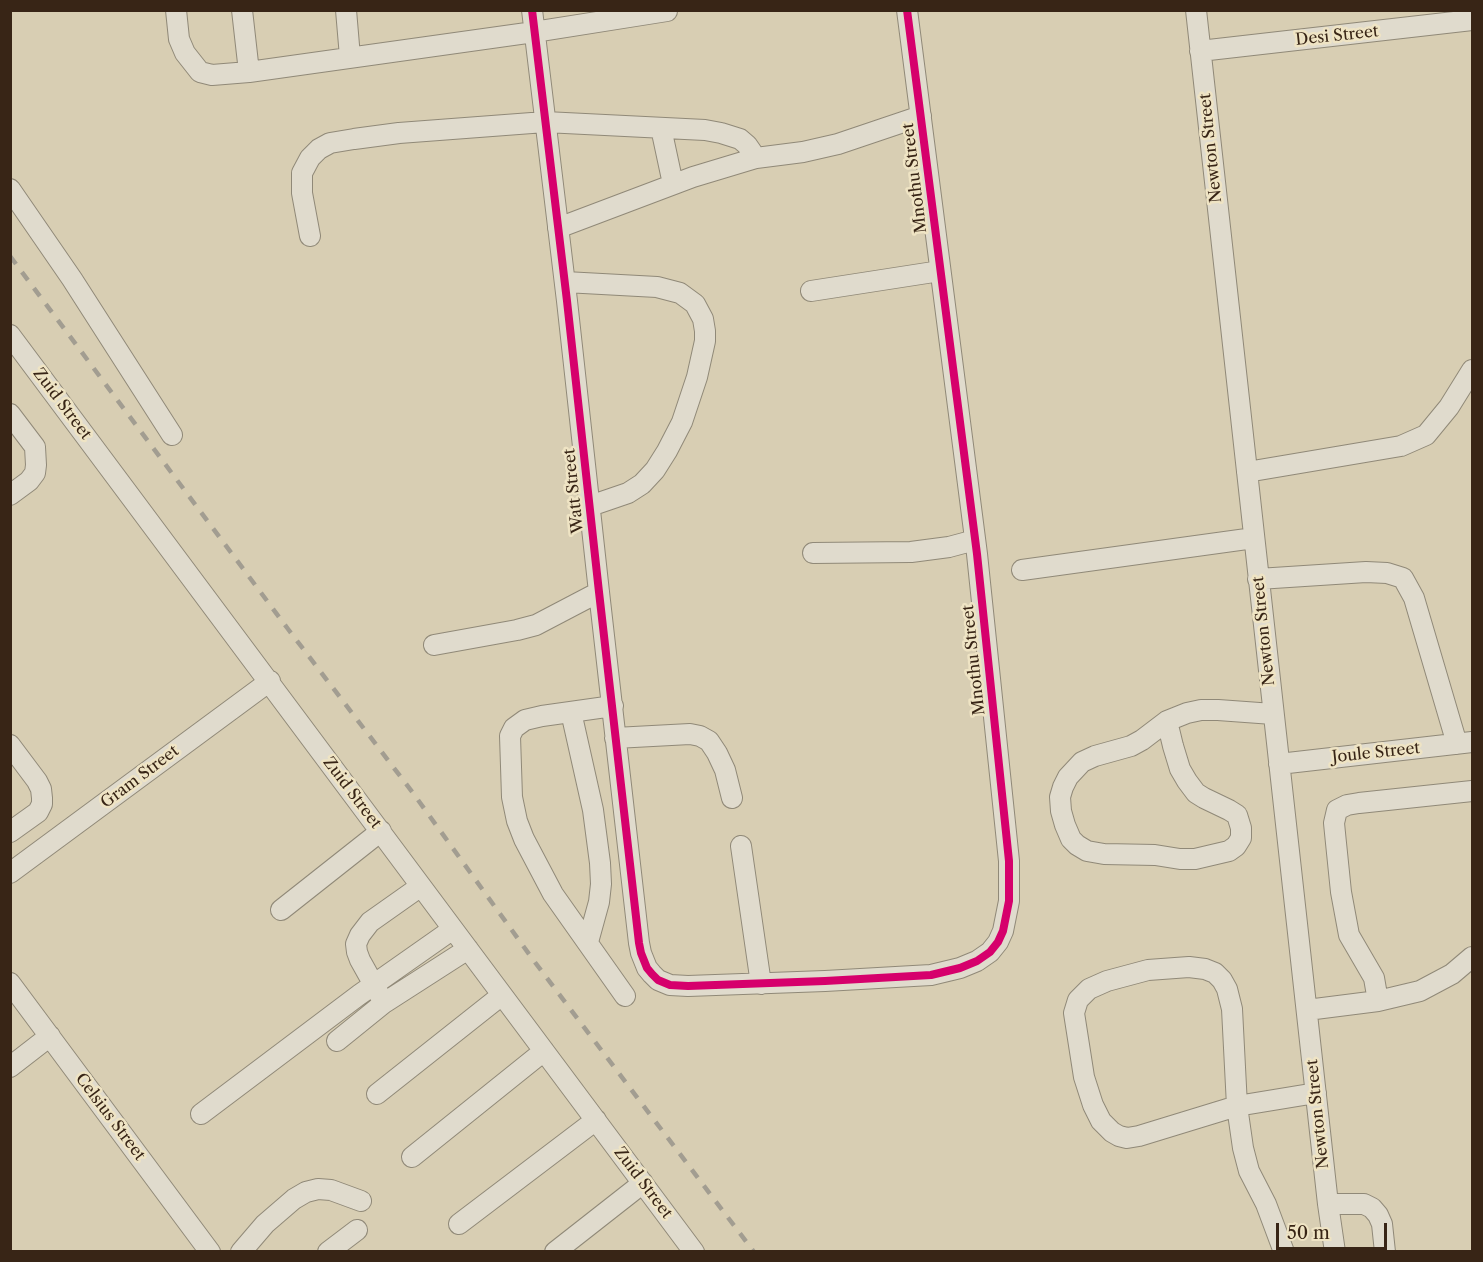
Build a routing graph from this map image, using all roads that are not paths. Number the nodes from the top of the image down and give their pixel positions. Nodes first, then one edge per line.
1 (176, 10) edge
2 (242, 10) edge
3 (346, 10) edge
4 (532, 10) edge
5 (907, 10) edge
6 (1196, 10) edge
7 (667, 11) edge
8 (1473, 20) edge
9 (534, 32) junction
10 (1200, 51) junction
11 (350, 57) junction
12 (249, 72) junction
13 (921, 116) junction
14 (546, 122) junction
15 (661, 128) junction
16 (756, 158) junction
17 (673, 184) junction
18 (10, 189) edge
19 (558, 228) junction
20 (310, 236) dead end
21 (940, 271) junction
22 (565, 282) junction
23 (812, 291) dead end
24 (10, 335) edge
25 (1473, 370) edge
26 (10, 414) edge
27 (172, 435) dead end
28 (17, 438) edge
29 (1247, 472) junction
30 (10, 495) edge
31 (590, 506) junction
32 (1254, 538) junction
33 (975, 540) junction
34 (813, 553) dead end
35 (1022, 570) dead end
36 (1258, 579) junction
37 (599, 592) junction
38 (434, 645) dead end
39 (270, 681) junction
40 (613, 706) junction
41 (572, 712) junction
42 (1273, 714) junction
43 (1167, 721) junction
44 (615, 738) junction
45 (1465, 743) edge
46 (10, 745) edge
47 (1279, 764) junction
48 (1473, 792) edge
49 (732, 798) dead end
50 (623, 808) junction
51 (593, 810) junction
52 (381, 831) junction
53 (10, 832) edge
54 (741, 846) dead end
55 (10, 873) edge
56 (421, 886) junction
57 (281, 910) dead end
58 (453, 930) junction
59 (588, 942) junction
60 (468, 949) junction
61 (1473, 957) edge
62 (647, 968) joint
63 (10, 983) edge
64 (374, 984) junction
65 (761, 984) junction
66 (502, 995) junction
67 (625, 996) dead end
68 (1378, 1000) junction
69 (384, 1003) junction
70 (1307, 1010) junction
71 (50, 1036) junction
72 (337, 1041) dead end
73 (544, 1052) junction
74 (10, 1067) edge
75 (1316, 1093) junction
76 (377, 1094) dead end
77 (1237, 1106) junction
78 (201, 1114) dead end
79 (596, 1120) junction
80 (412, 1157) dead end
81 (643, 1183) junction
82 (361, 1201) dead end
83 (1328, 1204) junction
84 (459, 1224) dead end
85 (357, 1230) dead end
86 (210, 1251) edge
87 (242, 1251) edge
88 (328, 1251) edge
89 (555, 1251) edge
90 (694, 1251) edge
91 (1284, 1251) edge
92 (1335, 1251) edge
93 (1385, 1251) edge

1 - 12 street
2 - 12 street
3 - 11 street
4 - 9 street, Watt Street
5 - 13 street, Mnothu Street
6 - 10 street, Newton Street
7 - 9 street
8 - 10 street, Desi Street
9 - 11 street
9 - 14 street, Watt Street
10 - 29 street, Newton Street
11 - 12 street
13 - 16 street
13 - 21 street, Mnothu Street
14 - 15 street
14 - 19 street, Watt Street
14 - 20 street
15 - 16 street
15 - 17 street
16 - 17 street
17 - 19 street
18 - 27 street
19 - 22 street, Watt Street
21 - 23 street
21 - 33 street, Mnothu Street
22 - 31 street, Watt Street
22 - 31 street
24 - 39 street, Zuid Street
25 - 29 street
26 - 28 street
28 - 30 street
29 - 32 street, Newton Street
31 - 37 street, Watt Street
32 - 35 street
32 - 36 street, Newton Street
33 - 34 street
33 - 65 street, Mnothu Street
36 - 42 street, Newton Street
36 - 45 street
37 - 38 street
37 - 40 street, Watt Street
39 - 52 street, Zuid Street
39 - 55 street, Gram Street
40 - 41 street
40 - 44 street, Watt Street
41 - 51 street
41 - 59 street
42 - 43 street
42 - 47 street, Newton Street
43 - 43 street
44 - 49 street
44 - 50 street, Watt Street
45 - 47 street, Joule Street
46 - 53 street
47 - 70 street, Newton Street
48 - 68 street
50 - 51 street
50 - 62 street, Watt Street
51 - 59 street
52 - 56 street, Zuid Street
52 - 57 street
54 - 65 street
56 - 58 street, Zuid Street
56 - 64 street
58 - 60 street, Zuid Street
58 - 64 street
59 - 67 street
60 - 66 street, Zuid Street
60 - 69 street
61 - 68 street
62 - 65 street, Mnothu Street
63 - 71 street, Celsius Street
64 - 69 street
64 - 78 street
66 - 73 street, Zuid Street
66 - 76 street
68 - 70 street
69 - 72 street
70 - 75 street, Newton Street
71 - 74 street
71 - 86 street, Celsius Street
73 - 79 street, Zuid Street
73 - 80 street
75 - 77 street
75 - 83 street, Newton Street
77 - 77 street
77 - 91 street
79 - 81 street, Zuid Street
79 - 84 street
81 - 89 street
81 - 90 street, Zuid Street
82 - 87 street
83 - 92 street, Newton Street
83 - 93 street
85 - 88 street

